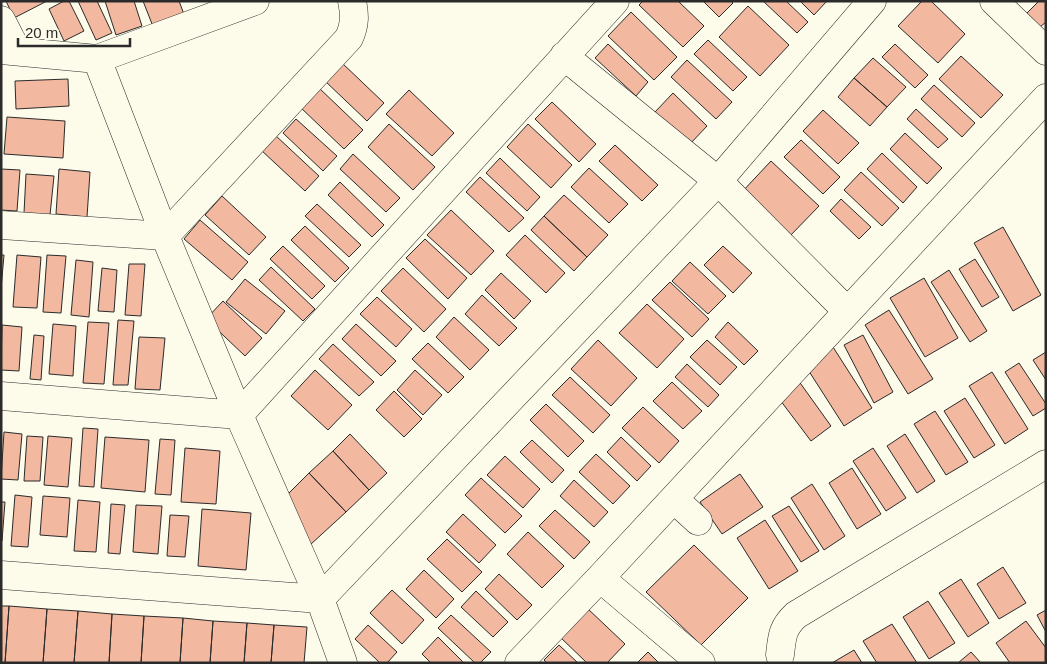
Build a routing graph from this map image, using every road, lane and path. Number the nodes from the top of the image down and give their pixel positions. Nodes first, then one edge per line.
1 (255, 1) edge
2 (352, 1) edge
3 (615, 1) edge
4 (872, 1) edge
5 (994, 1) edge
6 (1, 20) edge
7 (9, 50) edge
8 (1046, 51) edge
9 (564, 56) junction
10 (97, 59) junction
11 (1046, 98) edge
12 (718, 181) junction
13 (1, 225) edge
14 (165, 236) junction
15 (847, 311) junction
16 (1, 396) edge
17 (239, 415) junction
18 (1045, 465) edge
19 (674, 499) junction
20 (698, 522) dead end
21 (1, 575) edge
22 (600, 578) junction
23 (320, 599) junction
24 (780, 655) dead end
25 (343, 663) edge
26 (519, 663) edge
27 (701, 663) edge

1 - 10 street
2 - 14 street
3 - 9 street
4 - 12 street
5 - 8 street
6 - 7 street
7 - 10 street
9 - 12 street
9 - 17 street
10 - 14 street
11 - 15 street
12 - 15 street
12 - 23 street
13 - 14 street
14 - 17 street
15 - 19 street
16 - 17 street
17 - 23 street
18 - 24 street
19 - 20 street
19 - 22 street
21 - 23 street
22 - 26 street
22 - 27 street
23 - 25 street

